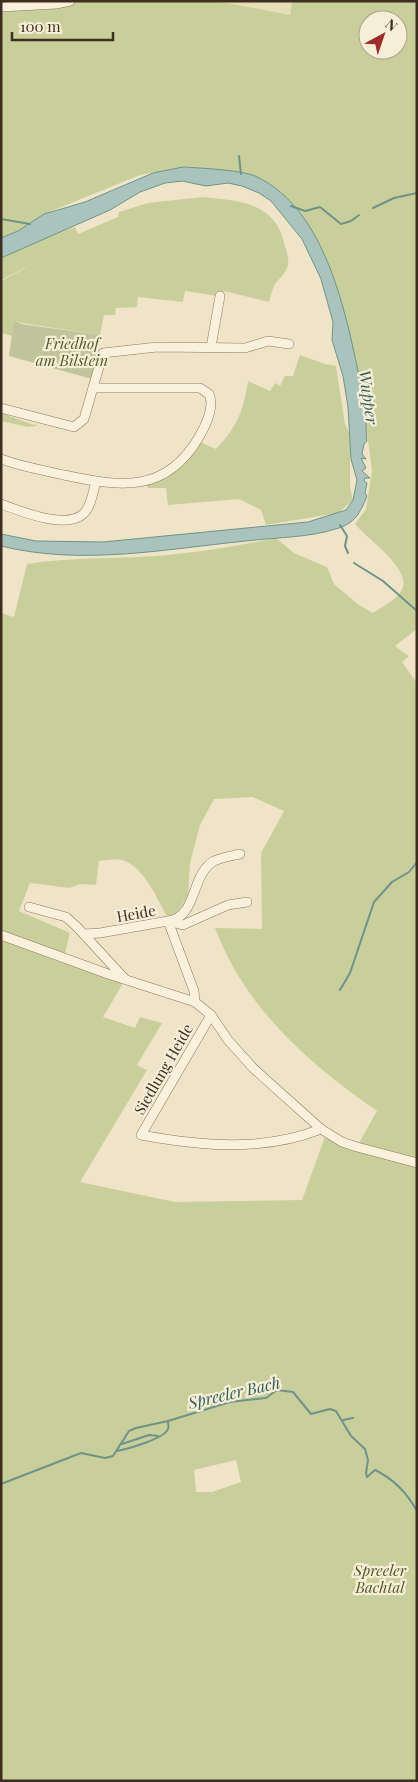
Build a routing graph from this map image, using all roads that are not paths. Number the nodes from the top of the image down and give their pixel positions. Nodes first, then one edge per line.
1 (70, 1) edge
2 (1, 7) edge
3 (220, 296) dead end
4 (289, 344) dead end
5 (211, 347) junction
6 (93, 388) junction
7 (1, 408) edge
8 (1, 459) edge
9 (96, 482) junction
10 (1, 504) edge
11 (240, 854) dead end
12 (247, 902) dead end
13 (29, 907) dead end
14 (168, 921) junction
15 (84, 934) junction
16 (1, 935) edge
17 (125, 980) junction
18 (195, 1002) junction
19 (211, 1015) junction
20 (321, 1129) junction
21 (417, 1163) edge

1 - 2 street
3 - 5 street
4 - 5 street
5 - 6 street
6 - 7 street
6 - 9 street
8 - 9 street
9 - 10 street
11 - 14 street
12 - 14 street
13 - 15 street
14 - 15 street, Heide
14 - 18 street, Heide
15 - 17 street
16 - 17 street
17 - 18 street, Siedlung Heide
18 - 19 street, Siedlung Heide
19 - 20 street, Siedlung Heide
19 - 20 street, Siedlung Heide
20 - 21 street, Siedlung Heide

